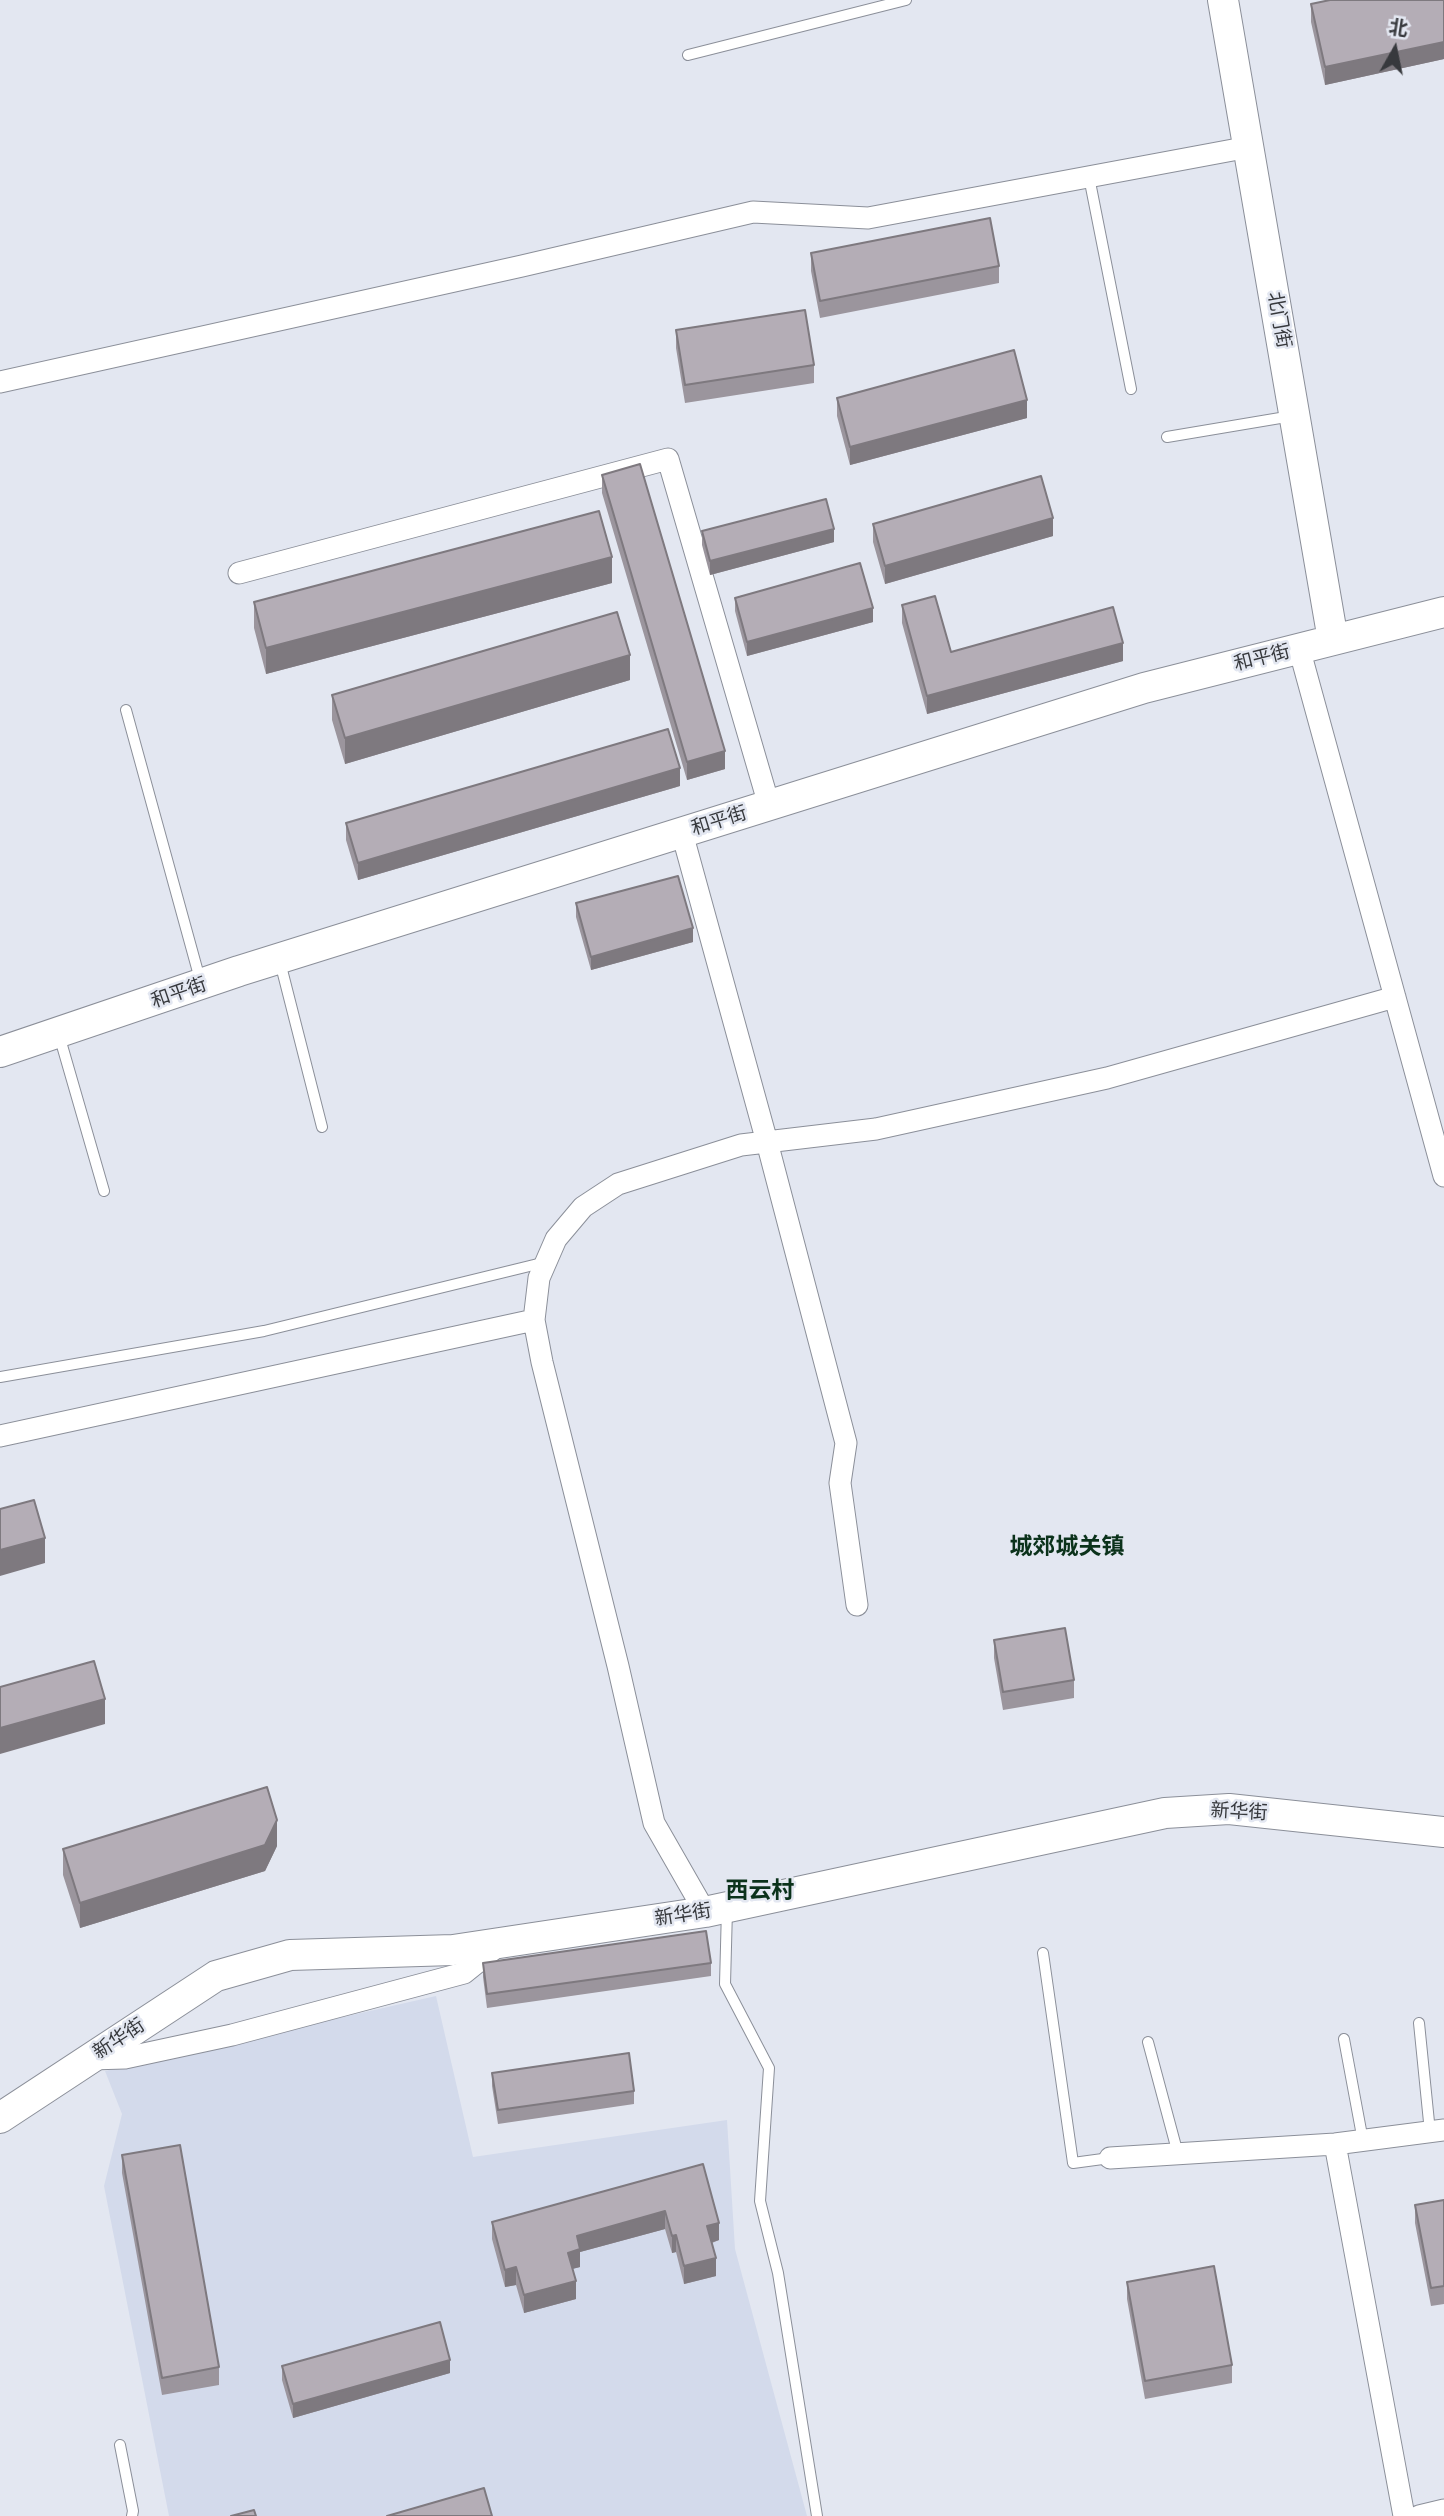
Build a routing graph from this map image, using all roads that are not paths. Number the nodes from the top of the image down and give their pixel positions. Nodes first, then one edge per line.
1 (906, 0) edge
2 (1223, 0) edge
3 (688, 55) dead end
4 (1249, 147) junction
5 (1089, 177) junction
6 (0, 382) edge
7 (1130, 389) dead end
8 (1295, 415) junction
9 (1167, 437) dead end
10 (239, 573) dead end
11 (1444, 612) edge
12 (1333, 640) junction
13 (1299, 648) junction
14 (126, 710) dead end
15 (769, 806) junction
16 (682, 833) junction
17 (279, 959) junction
18 (201, 985) junction
19 (1395, 997) junction
20 (58, 1032) junction
21 (0, 1052) edge
22 (322, 1127) dead end
23 (767, 1142) junction
24 (1444, 1176) edge
25 (103, 1191) dead end
26 (546, 1262) junction
27 (534, 1320) junction
28 (0, 1377) edge
29 (0, 1436) edge
30 (857, 1605) dead end
31 (1444, 1832) edge
32 (716, 1910) junction
33 (501, 1943) junction
34 (1042, 1953) dead end
35 (1419, 2023) dead end
36 (1344, 2039) dead end
37 (1148, 2042) dead end
38 (88, 2059) junction
39 (0, 2118) edge
40 (1437, 2131) edge
41 (1363, 2141) junction
42 (1335, 2144) junction
43 (1178, 2154) junction
44 (1110, 2158) joint
45 (120, 2445) dead end
46 (132, 2516) edge
47 (817, 2516) edge
48 (1404, 2516) edge

1 - 3 lane
2 - 4 street, 北门街
4 - 5 street
4 - 8 street, 北门街
5 - 6 street
5 - 7 lane
8 - 9 lane
8 - 12 street, 北门街
10 - 15 street
11 - 12 street, 和平街
12 - 13 street, 和平街
13 - 15 street, 和平街
13 - 19 street
14 - 18 lane
15 - 16 street, 和平街
16 - 17 street, 和平街
16 - 23 street
17 - 18 street, 和平街
17 - 22 lane
18 - 20 street, 和平街
19 - 23 street
19 - 24 street
20 - 21 street, 和平街
20 - 25 lane
23 - 26 street
23 - 30 street
26 - 27 street
26 - 28 lane
27 - 29 street
27 - 32 street
31 - 32 street, 新华街
32 - 33 street, 新华街
32 - 47 lane
33 - 38 street
33 - 38 street, 新华街
34 - 44 lane
35 - 40 lane
36 - 41 lane
37 - 43 lane
38 - 39 street, 新华街
40 - 41 street
41 - 42 street
42 - 43 street
42 - 48 street
43 - 44 street
45 - 46 lane

